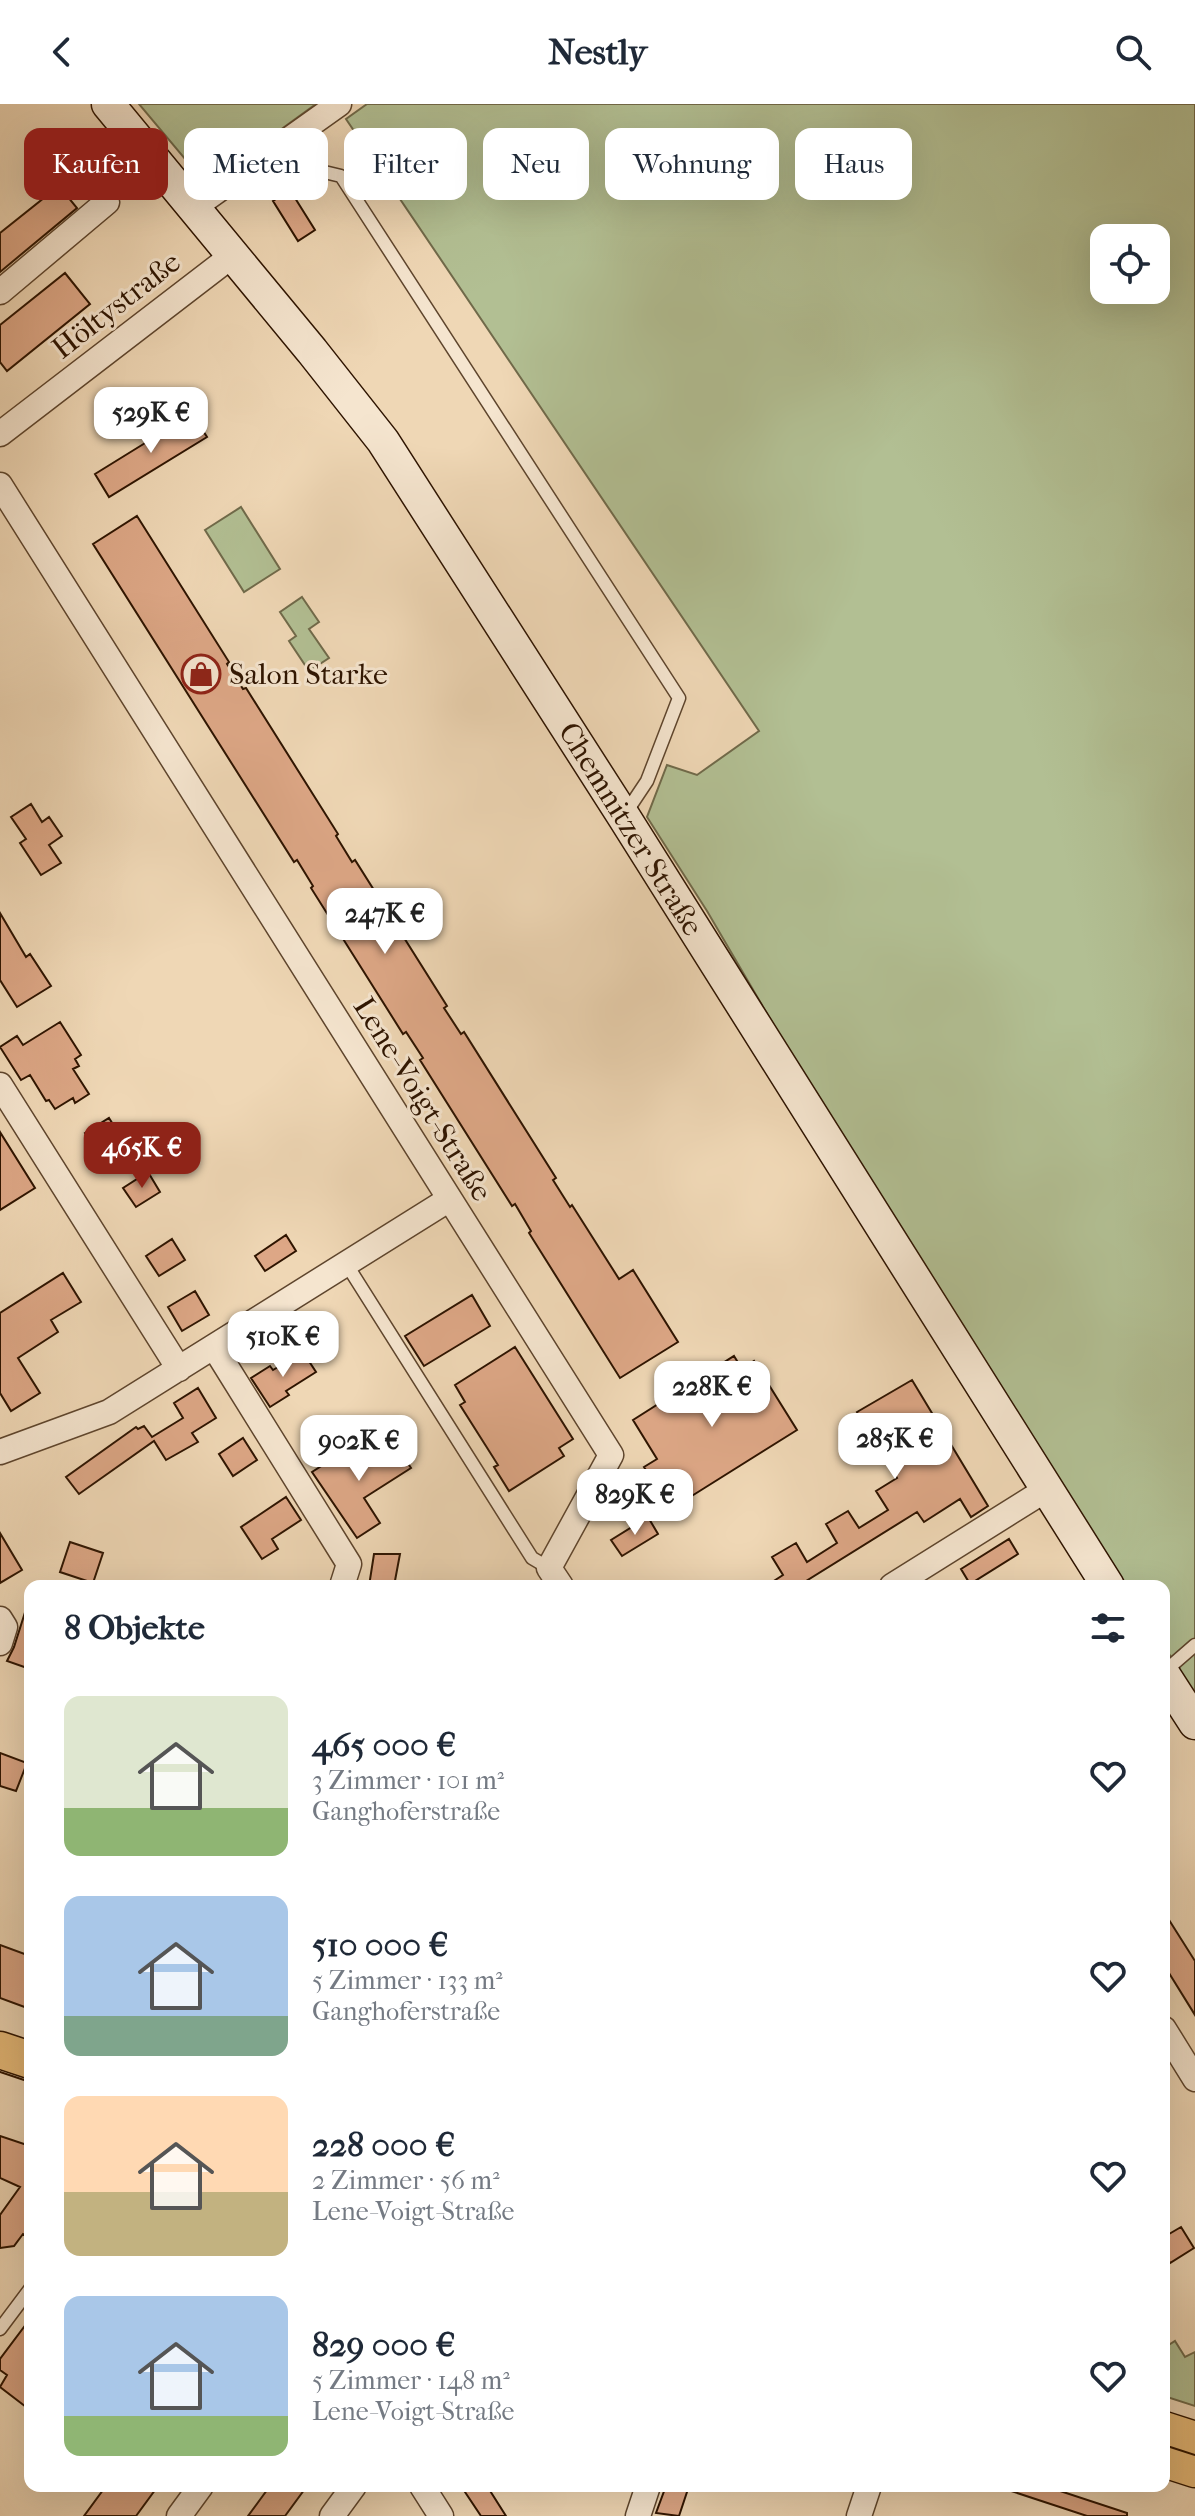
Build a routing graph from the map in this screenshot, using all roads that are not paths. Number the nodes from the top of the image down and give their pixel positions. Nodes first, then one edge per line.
1 (108, 104) edge
2 (339, 104) edge
3 (305, 128) edge
4 (328, 173) edge
5 (204, 200) edge
6 (107, 202) dead end
7 (193, 208) junction
8 (233, 255) junction
9 (0, 292) edge
10 (0, 434) edge
11 (0, 485) edge
12 (624, 817) junction
13 (0, 1085) edge
14 (448, 1200) junction
15 (347, 1265) junction
16 (214, 1347) junction
17 (179, 1369) junction
18 (0, 1452) edge
19 (1047, 1489) junction
20 (555, 1577) edge
21 (344, 1580) edge
22 (902, 1580) edge
23 (1104, 1580) edge
24 (0, 1619) edge
25 (0, 1643) edge
26 (1195, 1645) edge
27 (1170, 1668) edge
28 (1170, 1683) edge
29 (1195, 1723) edge
30 (1170, 2039) edge
31 (0, 2050) edge
32 (24, 2058) edge
33 (1195, 2079) edge
34 (24, 2297) edge
35 (0, 2329) edge
36 (1170, 2432) edge
37 (1195, 2440) edge
38 (1170, 2461) edge
39 (1195, 2469) edge
40 (197, 2492) edge
41 (350, 2492) edge
42 (426, 2492) edge
43 (646, 2492) edge
44 (867, 2492) edge
45 (179, 2516) edge
46 (332, 2516) edge
47 (441, 2516) edge
48 (638, 2516) edge
49 (859, 2516) edge

1 - 7 main road, Chemnitzer Straße
2 - 3 street
4 - 12 lane
5 - 7 street
6 - 9 street
7 - 8 main road, Chemnitzer Straße
8 - 10 street, Höltystraße
8 - 12 main road, Chemnitzer Straße
11 - 14 street, Lene-Voigt-Straße
12 - 19 main road, Chemnitzer Straße
13 - 17 street
14 - 15 street
14 - 20 street, Lene-Voigt-Straße
15 - 16 street
15 - 20 lane
16 - 17 street
16 - 21 street
17 - 18 street
19 - 22 street
19 - 23 main road, Chemnitzer Straße
24 - 25 street
26 - 27 lane
28 - 29 main road
30 - 33 street
31 - 32 main road
34 - 35 lane
36 - 37 main road
38 - 39 main road
40 - 45 street
41 - 46 street
42 - 47 street
43 - 48 street
44 - 49 street

